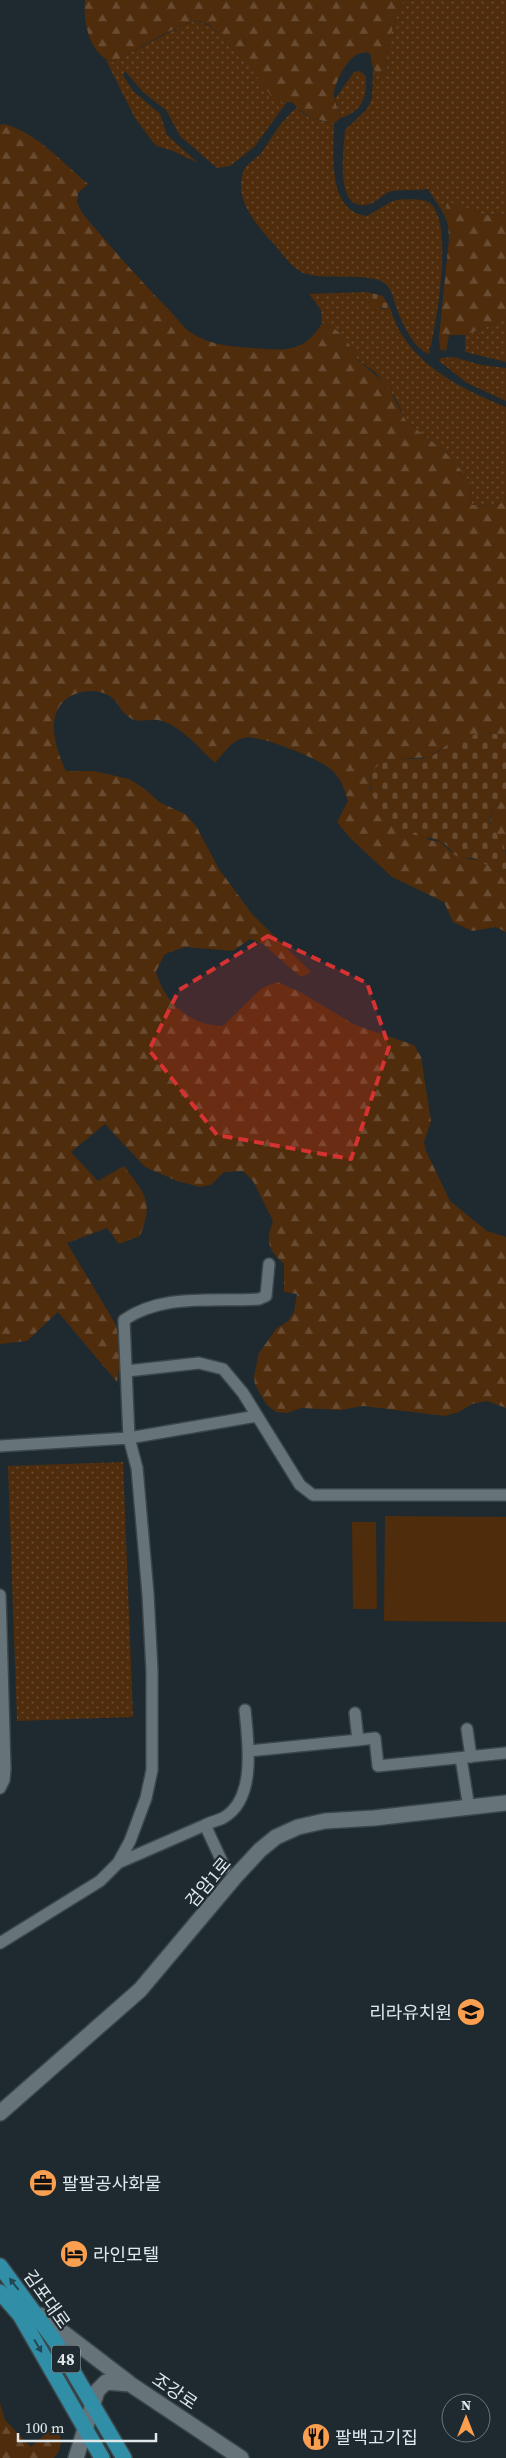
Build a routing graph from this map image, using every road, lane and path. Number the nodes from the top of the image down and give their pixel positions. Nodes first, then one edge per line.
1 (269, 1264) dead end
2 (127, 1371) junction
3 (257, 1416) junction
4 (128, 1438) junction
5 (0, 1446) edge
6 (506, 1495) edge
7 (0, 1595) edge
8 (245, 1710) dead end
9 (355, 1713) dead end
10 (467, 1730) dead end
11 (358, 1740) junction
12 (249, 1751) junction
13 (506, 1753) edge
14 (466, 1757) junction
15 (0, 1788) edge
16 (506, 1803) edge
17 (469, 1808) junction
18 (205, 1824) junction
19 (118, 1863) junction
20 (225, 1868) dead end
21 (0, 1943) edge
22 (0, 2113) edge
23 (0, 2266) edge
24 (0, 2292) edge
25 (33, 2309) junction
26 (130, 2384) junction
27 (92, 2406) junction
28 (86, 2427) junction
29 (76, 2458) edge
30 (102, 2458) edge
31 (124, 2458) edge
32 (241, 2458) edge

1 - 2 street
2 - 3 street
2 - 4 street
3 - 4 street
3 - 6 street
4 - 5 street
4 - 19 street
7 - 15 street
8 - 12 street
9 - 11 street
10 - 14 street
11 - 12 street
11 - 14 street
12 - 18 street
13 - 14 street
14 - 17 street
16 - 17 street, 검암1로
17 - 22 street, 검암1로
18 - 19 street
18 - 20 street
19 - 21 street
25 -> 23 main road, 김포대로 / 48
24 -> 28 main road, 김포대로 / 48
25 - 26 street
25 - 27 main road, 김포대로 / 48
26 - 27 street, 조강로
26 - 32 street, 조강로
27 - 28 street
27 - 31 main road, 김포대로 / 48
28 - 29 street
28 - 30 main road, 김포대로 / 48

